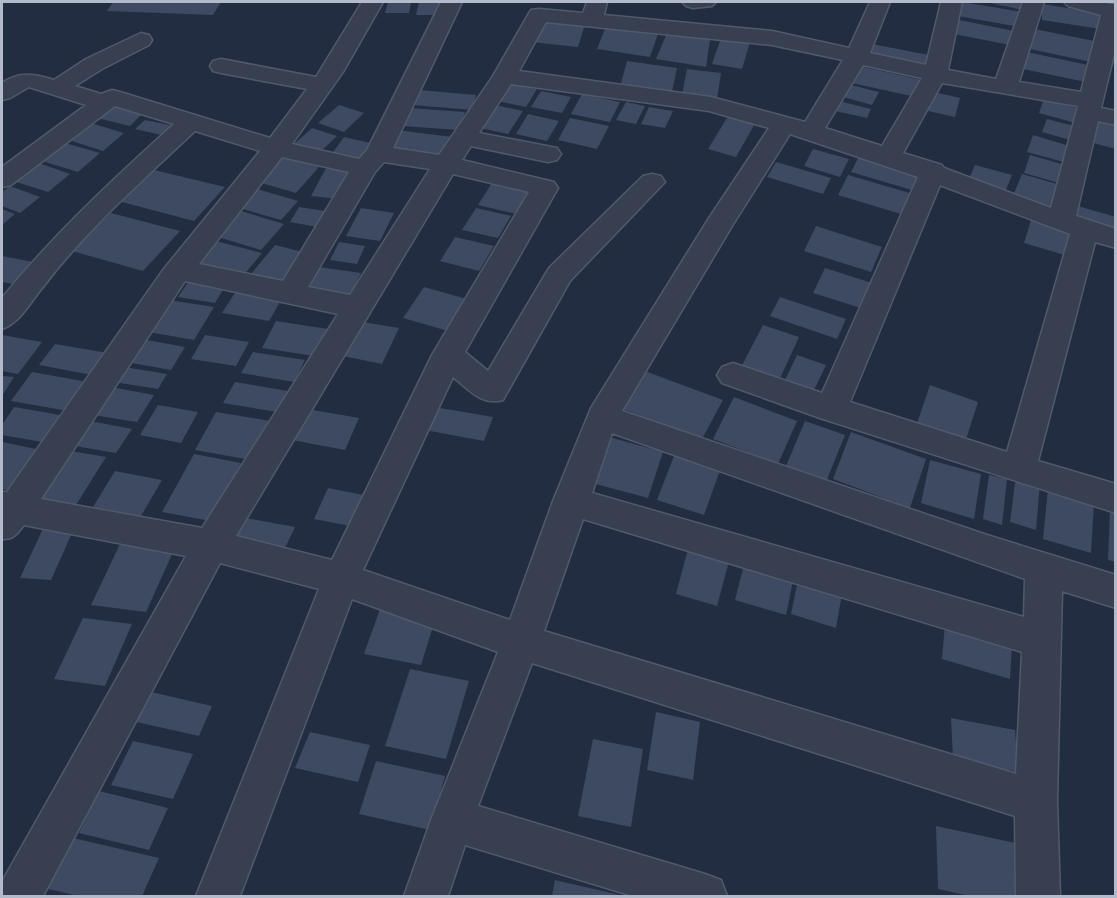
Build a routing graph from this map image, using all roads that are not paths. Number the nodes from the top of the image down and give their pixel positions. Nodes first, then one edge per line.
1 (372, 2) edge
2 (451, 2) edge
3 (880, 2) edge
4 (952, 2) edge
5 (1034, 2) edge
6 (1075, 2) edge
7 (594, 11) edge
8 (1114, 11) edge
9 (141, 40) dead end
10 (856, 58) junction
11 (221, 66) dead end
12 (935, 75) junction
13 (505, 76) junction
14 (321, 85) junction
15 (57, 88) junction
16 (1005, 88) junction
17 (2, 93) edge
18 (104, 103) junction
19 (1090, 107) junction
20 (1116, 118) edge
21 (189, 123) junction
22 (784, 124) junction
23 (811, 132) junction
24 (276, 148) junction
25 (455, 150) junction
26 (548, 154) dead end
27 (890, 156) junction
28 (372, 161) junction
29 (933, 171) junction
30 (2, 179) edge
31 (652, 182) dead end
32 (1097, 235) edge
33 (179, 270) junction
34 (290, 293) junction
35 (357, 307) junction
36 (2, 318) edge
37 (447, 356) junction
38 (734, 375) dead end
39 (831, 409) junction
40 (602, 417) junction
41 (1019, 469) junction
42 (1116, 499) edge
43 (570, 501) junction
44 (6, 514) edge
45 (211, 545) junction
46 (1044, 571) junction
47 (341, 579) junction
48 (1116, 592) edge
49 (1041, 640) junction
50 (521, 642) junction
51 (1036, 801) junction
52 (452, 820) junction
53 (19, 897) edge
54 (218, 897) edge
55 (426, 897) edge
56 (705, 897) edge
57 (1038, 897) edge

1 - 14 street
2 - 28 street
3 - 10 street
4 - 12 street
5 - 16 street
6 - 8 street
7 - 10 street
7 - 13 street
8 - 19 street
9 - 15 street
10 - 12 street
10 - 23 street
11 - 14 street
12 - 16 street
12 - 27 street
13 - 22 street
13 - 25 street
14 - 24 street
15 - 17 street
15 - 18 street
16 - 19 street
18 - 21 street
18 - 30 street
19 - 20 street
19 - 32 street
21 - 24 street
21 - 36 street
22 - 23 street
22 - 40 street
23 - 27 street
24 - 28 street
24 - 33 street
25 - 26 street
25 - 28 street
25 - 35 street
25 - 37 street
27 - 29 street
28 - 34 street
29 - 32 street
29 - 39 street
31 - 37 street
32 - 41 street
33 - 34 street
33 - 44 street
34 - 35 street
35 - 45 street
37 - 47 street
38 - 39 street
39 - 41 street
40 - 43 street
40 - 46 street
41 - 42 street
43 - 49 street
43 - 50 street
44 - 45 street
45 - 47 street
45 - 53 street
46 - 48 street
46 - 49 street
47 - 50 street
47 - 54 street
49 - 51 street
50 - 51 street
50 - 52 street
51 - 57 street
52 - 55 street
52 - 56 street

